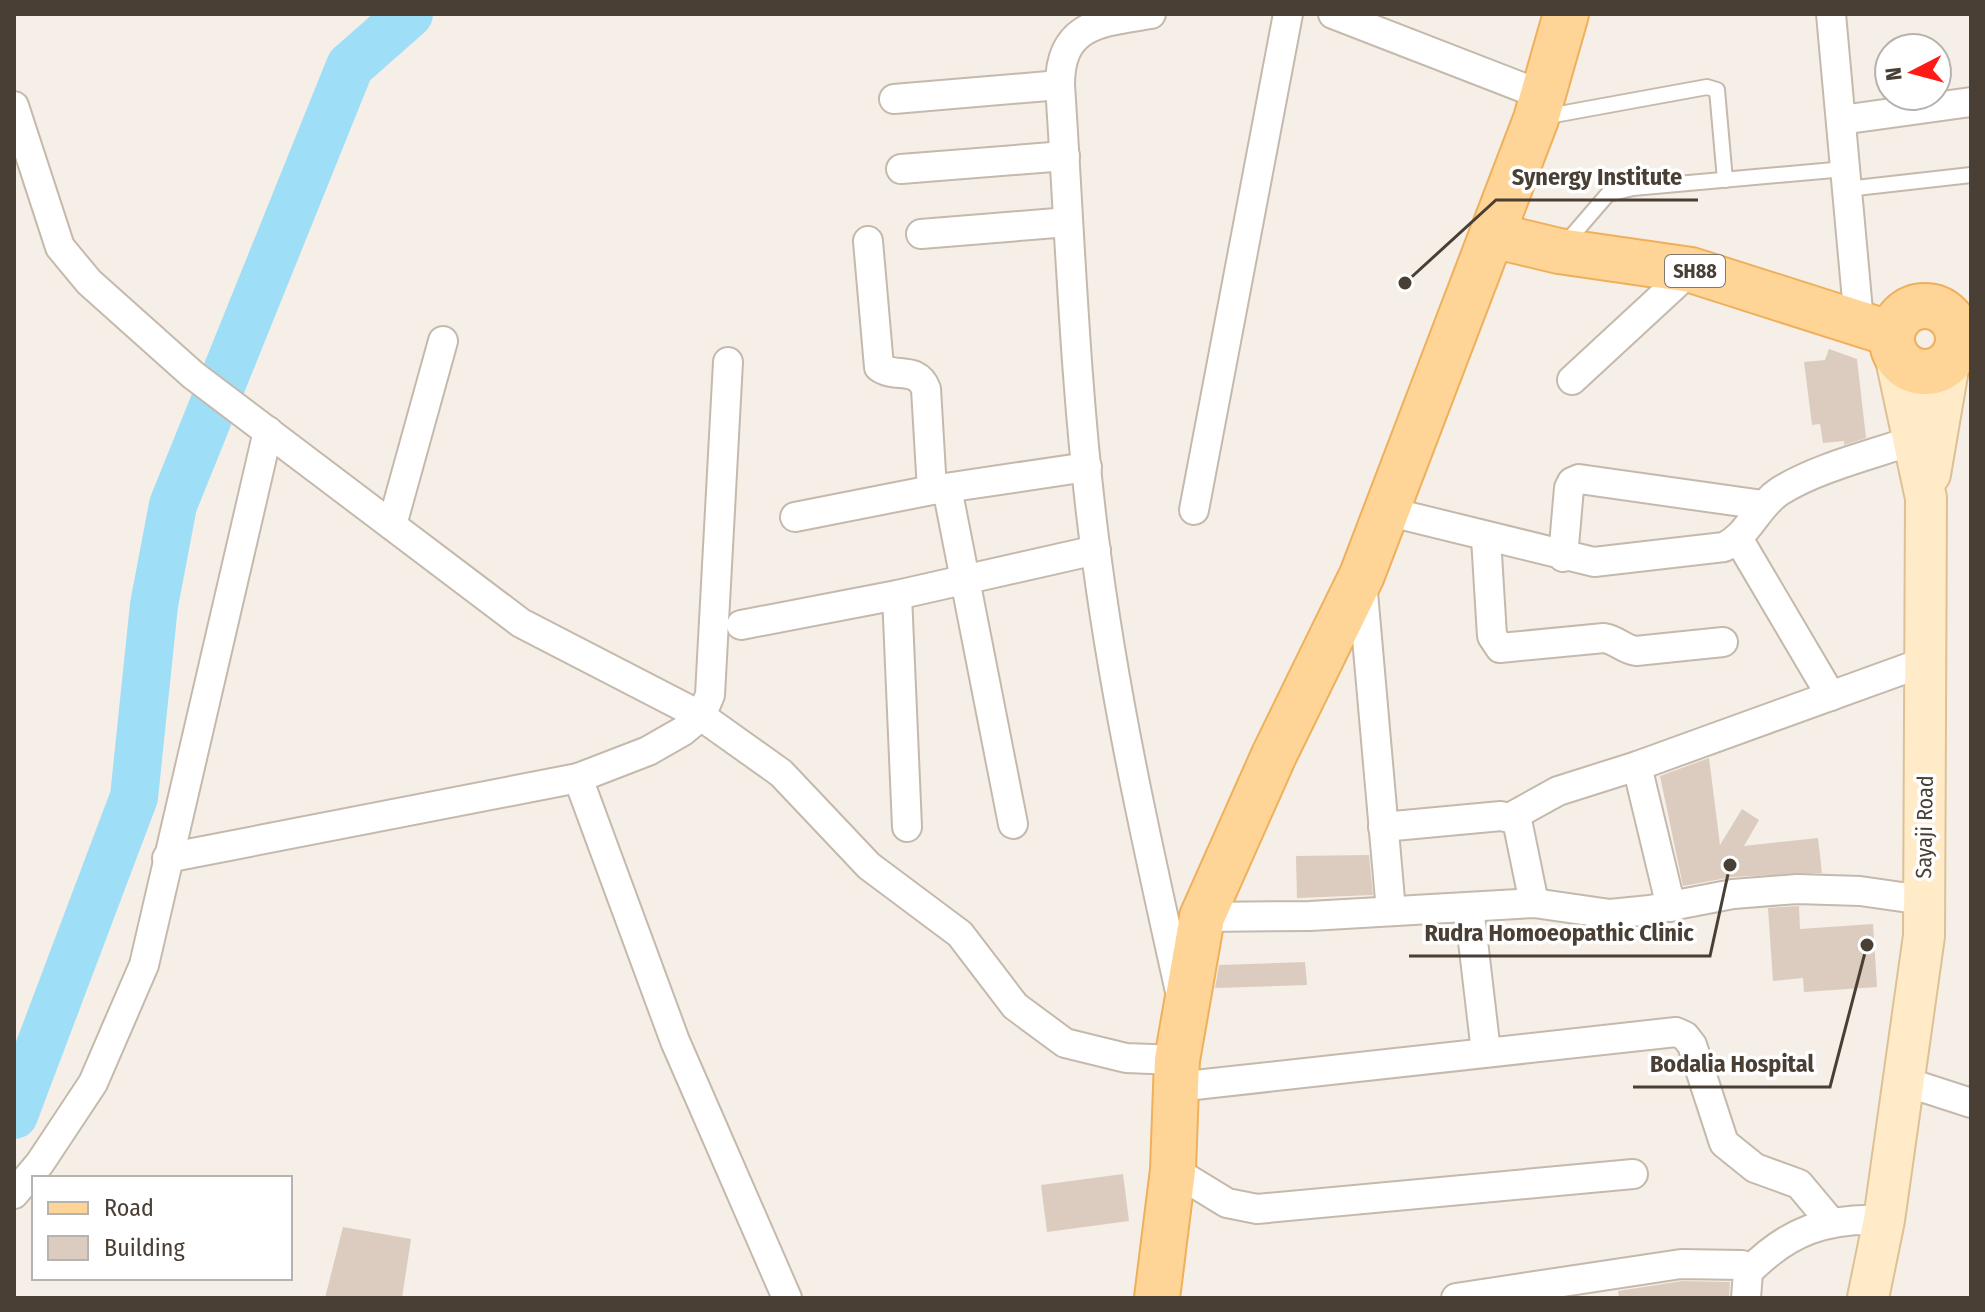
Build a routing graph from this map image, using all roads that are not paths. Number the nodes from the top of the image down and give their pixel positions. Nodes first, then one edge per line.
1 (1151, 14) edge
2 (1288, 14) edge
3 (1333, 14) edge
4 (1566, 14) edge
5 (1840, 15) edge
6 (1060, 85) junction
7 (894, 99) dead end
8 (1971, 102) edge
9 (14, 106) edge
10 (1539, 107) junction
11 (1841, 120) junction
12 (1065, 156) junction
13 (901, 169) dead end
14 (1971, 175) edge
15 (1846, 179) junction
16 (1725, 180) junction
17 (1068, 222) junction
18 (921, 234) dead end
19 (1492, 235) junction
20 (868, 241) dead end
21 (1559, 251) junction
22 (1691, 270) junction
23 (1882, 337) junction
24 (443, 341) dead end
25 (1959, 342) edge
26 (728, 362) dead end
27 (1572, 380) dead end
28 (257, 423) junction
29 (1914, 440) junction
30 (1087, 467) junction
31 (940, 489) junction
32 (1926, 498) junction
33 (1763, 505) junction
34 (1194, 510) dead end
35 (1386, 511) junction
36 (795, 517) dead end
37 (392, 525) junction
38 (1486, 538) junction
39 (1739, 540) junction
40 (1096, 550) junction
41 (1563, 557) junction
42 (1362, 575) junction
43 (965, 579) junction
44 (897, 595) junction
45 (741, 625) dead end
46 (1723, 642) dead end
47 (1927, 661) junction
48 (1831, 696) junction
49 (701, 716) junction
50 (1637, 766) junction
51 (578, 778) junction
52 (1511, 817) junction
53 (1013, 824) dead end
54 (907, 827) dead end
55 (1383, 827) junction
56 (167, 858) junction
57 (1923, 900) junction
58 (1534, 903) junction
59 (1469, 907) junction
60 (1671, 907) junction
61 (1391, 911) junction
62 (1202, 917) junction
63 (1185, 1012) junction
64 (1486, 1052) junction
65 (1177, 1074) junction
66 (1903, 1081) junction
67 (1971, 1103) edge
68 (1173, 1170) junction
69 (1633, 1174) dead end
70 (14, 1194) edge
71 (1884, 1220) junction
72 (1830, 1221) junction
73 (1747, 1285) edge
74 (787, 1298) edge
75 (1157, 1298) edge
76 (1456, 1298) edge
77 (1868, 1298) edge

1 - 6 street
2 - 34 street
3 - 10 street
4 - 10 main road
5 - 11 street
6 - 7 street
6 - 12 street
8 - 11 street
9 - 28 street
10 - 16 lane
10 - 19 main road
11 - 15 street
12 - 13 street
12 - 17 street
14 - 15 lane
15 - 16 lane
15 - 23 street
16 - 21 lane
17 - 18 street
17 - 30 street
19 - 21 main road, SH88
19 - 35 main road
20 - 31 street
21 - 22 main road, SH88
22 - 23 main road, SH88
22 - 27 street
23 - 25 main road
23 - 25 main road
23 - 29 main road, Sayaji Road
24 - 37 street
25 - 32 main road
26 - 49 street
28 - 37 street
28 - 56 street
29 - 32 main road, Sayaji Road
29 - 33 street
30 - 31 street
30 - 40 street
31 - 36 street
31 - 43 street
32 - 47 main road, Sayaji Road
33 - 39 street
33 - 41 street
35 - 38 street
35 - 42 main road
37 - 49 street
38 - 41 street
38 - 46 street
39 - 41 street
39 - 48 street
40 - 43 street
40 - 63 street
42 - 55 street
42 - 62 main road
43 - 44 street
43 - 53 street
44 - 45 street
44 - 54 street
47 - 48 street
47 - 57 main road, Sayaji Road
48 - 50 street
49 - 51 street
49 - 65 street
50 - 52 street
50 - 60 street
51 - 56 street
51 - 74 street
52 - 55 street
52 - 58 street
55 - 61 street
56 - 70 street
57 - 60 street
57 - 66 main road, Sayaji Road
58 - 59 street
58 - 60 street
59 - 61 street
59 - 64 street
61 - 62 street
62 - 63 main road
63 - 65 main road
64 - 65 street
64 - 72 street
65 - 68 main road
66 - 67 street
66 - 71 main road, Sayaji Road
68 - 69 street
68 - 75 main road
71 - 72 street
71 - 77 main road, Sayaji Road
72 - 73 street
73 - 76 street

